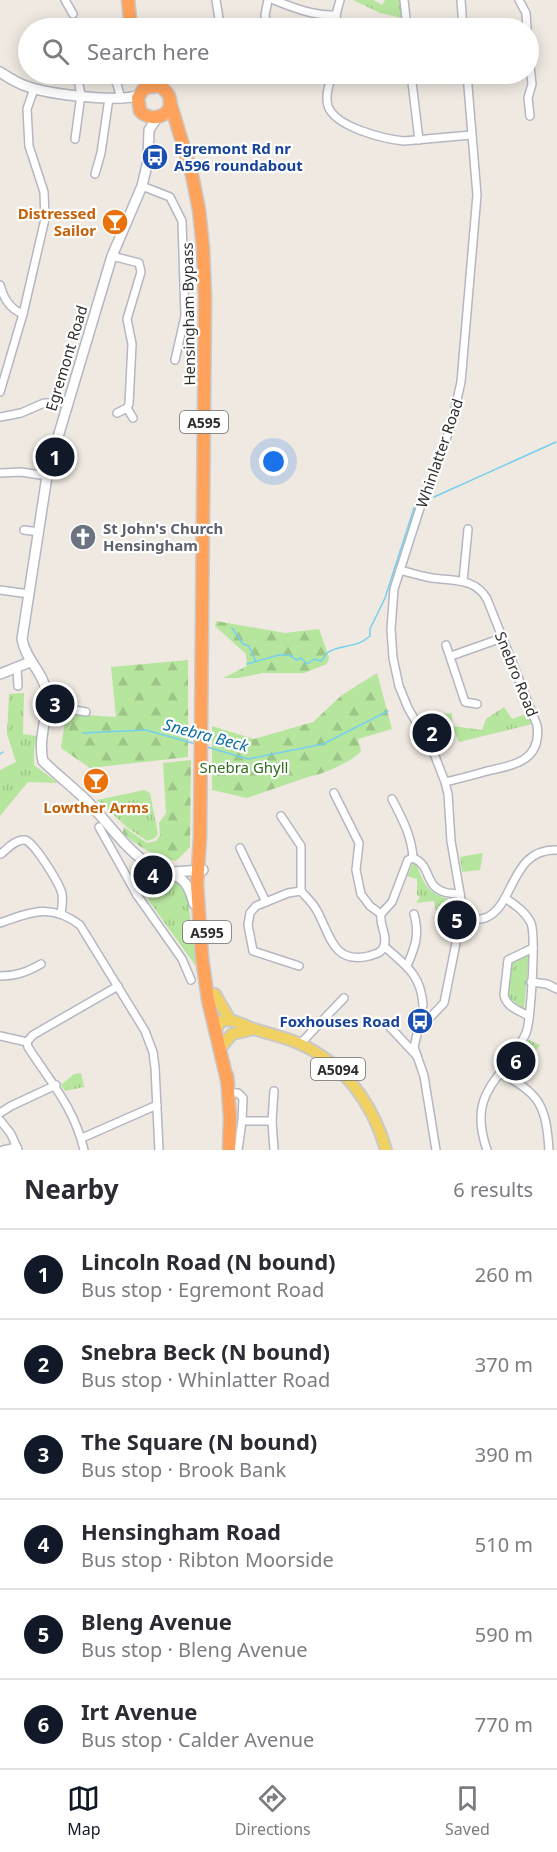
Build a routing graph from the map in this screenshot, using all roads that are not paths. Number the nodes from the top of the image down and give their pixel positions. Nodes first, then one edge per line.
1 (65, 0) edge
2 (128, 0) edge
3 (216, 0) edge
4 (268, 0) edge
5 (340, 0) edge
6 (404, 0) edge
7 (460, 0) edge
8 (519, 0) edge
9 (276, 1) edge
10 (73, 15) dead end
11 (336, 15) junction
12 (130, 18) edge
13 (219, 18) edge
14 (265, 18) edge
15 (336, 18) edge
16 (405, 18) edge
17 (462, 18) edge
18 (526, 18) edge
19 (0, 72) edge
20 (18, 83) edge
21 (21, 84) edge
22 (79, 84) edge
23 (117, 84) edge
24 (141, 84) edge
25 (331, 84) edge
26 (412, 84) edge
27 (468, 84) edge
28 (532, 84) edge
29 (158, 86) joint
30 (34, 89) junction
31 (141, 93) junction
32 (81, 95) junction
33 (109, 98) junction
34 (121, 99) junction
35 (170, 102) junction
36 (142, 112) junction
37 (160, 116) junction
38 (530, 116) dead end
39 (179, 135) junction
40 (471, 135) junction
41 (148, 138) junction
42 (75, 139) dead end
43 (419, 140) junction
44 (95, 174) dead end
45 (142, 186) junction
46 (112, 255) junction
47 (0, 285) edge
48 (23, 314) junction
49 (175, 360) dead end
50 (4, 364) edge
51 (0, 392) edge
52 (67, 403) junction
53 (127, 408) junction
54 (117, 412) dead end
55 (0, 417) edge
56 (133, 418) dead end
57 (0, 473) edge
58 (48, 476) junction
59 (468, 529) dead end
60 (24, 530) dead end
61 (39, 532) junction
62 (400, 570) junction
63 (463, 581) junction
64 (0, 590) edge
65 (29, 594) junction
66 (502, 638) junction
67 (446, 645) dead end
68 (451, 656) junction
69 (30, 662) junction
70 (16, 669) junction
71 (0, 674) edge
72 (18, 686) dead end
73 (47, 705) junction
74 (477, 705) dead end
75 (86, 712) dead end
76 (445, 782) junction
77 (334, 793) dead end
78 (392, 799) dead end
79 (281, 816) dead end
80 (99, 827) dead end
81 (240, 848) dead end
82 (557, 850) edge
83 (1, 854) edge
84 (413, 858) junction
85 (145, 861) junction
86 (199, 872) junction
87 (169, 873) junction
88 (181, 877) junction
89 (301, 891) junction
90 (460, 894) junction
91 (137, 895) junction
92 (504, 898) junction
93 (266, 902) junction
94 (61, 913) junction
95 (381, 914) junction
96 (414, 914) dead end
97 (461, 918) junction
98 (0, 923) edge
99 (200, 927) junction
100 (384, 946) junction
101 (533, 948) junction
102 (41, 964) dead end
103 (299, 966) dead end
104 (406, 966) junction
105 (0, 976) edge
106 (191, 980) dead end
107 (531, 982) junction
108 (118, 986) junction
109 (557, 989) edge
110 (344, 998) dead end
111 (423, 1005) dead end
112 (530, 1016) junction
113 (219, 1021) junction
114 (388, 1025) dead end
115 (249, 1028) junction
116 (0, 1036) edge
117 (27, 1042) junction
118 (300, 1044) junction
119 (223, 1045) junction
120 (416, 1055) junction
121 (500, 1073) junction
122 (56, 1085) junction
123 (229, 1088) junction
124 (274, 1091) dead end
125 (157, 1105) junction
126 (0, 1113) edge
127 (0, 1120) edge
128 (242, 1121) junction
129 (272, 1121) junction
130 (82, 1138) junction
131 (18, 1148) edge
132 (3, 1150) edge
133 (84, 1150) edge
134 (159, 1150) edge
135 (229, 1150) edge
136 (238, 1150) edge
137 (274, 1150) edge
138 (387, 1150) edge
139 (436, 1150) edge
140 (487, 1150) edge
141 (549, 1150) edge

1 - 10 street
2 - 12 highway
3 - 13 street
4 - 14 street
5 - 11 street
6 - 16 street
7 - 17 street
8 - 18 street
9 - 11 street
11 - 15 street
19 - 20 main road
21 - 30 main road
22 - 32 street
23 - 34 street
24 - 31 highway
25 - 43 street
26 - 43 street
27 - 40 street, Whinlatter Road
28 - 38 street
29 - 31 highway
29 - 35 highway, A595
30 - 32 main road
30 - 48 street
31 - 34 main road
31 - 36 highway
32 - 33 main road
32 - 42 street
33 - 34 main road
33 - 44 street
34 - 36 main road
35 - 37 highway
35 - 39 highway, Hensingham Bypass / A595
36 - 37 highway
36 - 41 main road
37 - 39 highway, Hensingham Bypass / A595
37 - 41 main road
39 - 86 highway, Hensingham Bypass / A595
40 - 43 street
40 - 62 street, Whinlatter Road
41 - 45 main road, Egremont Road
45 - 46 main road, Egremont Road
45 - 49 street
46 - 52 main road, Egremont Road
46 - 53 street
47 - 48 street
48 - 50 street
50 - 51 street
52 - 55 street
52 - 58 main road, Egremont Road
53 - 54 street
53 - 56 street
57 - 58 street
58 - 61 main road, Egremont Road
59 - 63 street
60 - 61 street
61 - 65 main road, Egremont Road
62 - 63 street
62 - 76 street, Whinlatter Road
63 - 66 street, Snebro Road
64 - 65 street
65 - 69 main road, Egremont Road
66 - 68 street
66 - 76 street, Snebro Road
67 - 68 street
68 - 74 street
69 - 70 main road
69 - 73 main road, Egremont Road
70 - 71 main road
70 - 72 street
73 - 75 street
73 - 85 main road
76 - 90 street, Whinlatter Road
77 - 95 street
78 - 84 street
79 - 89 street
80 - 91 street
81 - 93 street
82 - 92 street
83 - 94 street
84 - 90 street
84 - 95 street
85 - 87 main road
85 - 91 street
86 - 87 main road
86 - 88 main road
86 - 99 highway, A595
86 - 113 highway, A595
87 - 88 main road
88 - 99 main road
89 - 93 street
89 - 100 street
90 - 97 street, Whinlatter Road
91 - 106 street
92 - 97 street
92 - 101 street
93 - 103 street
94 - 98 street
94 - 108 street
95 - 100 street
96 - 104 street
97 - 120 street, Whinlatter Road
99 - 113 highway, A595
100 - 104 street
101 - 107 street
101 - 112 street
102 - 105 street
104 - 111 street
107 - 109 street
107 - 112 street
108 - 117 street
108 - 125 street
110 - 118 street
112 - 121 street
113 - 115 main road, A5094
113 - 119 highway, A595
113 - 123 highway, A595
114 - 120 street
115 - 118 main road, A5094
115 - 119 main road
116 - 117 street
117 - 122 street
118 - 138 main road, A5094
119 - 123 highway, A595
120 - 139 street
121 - 140 street
121 - 141 street
122 - 126 street
122 - 130 street
123 - 128 street
123 - 135 highway, A595
124 - 129 street
125 - 130 street
125 - 134 street
127 - 131 street
128 - 129 street
128 - 136 street
129 - 137 street
130 - 133 street
131 - 132 street

